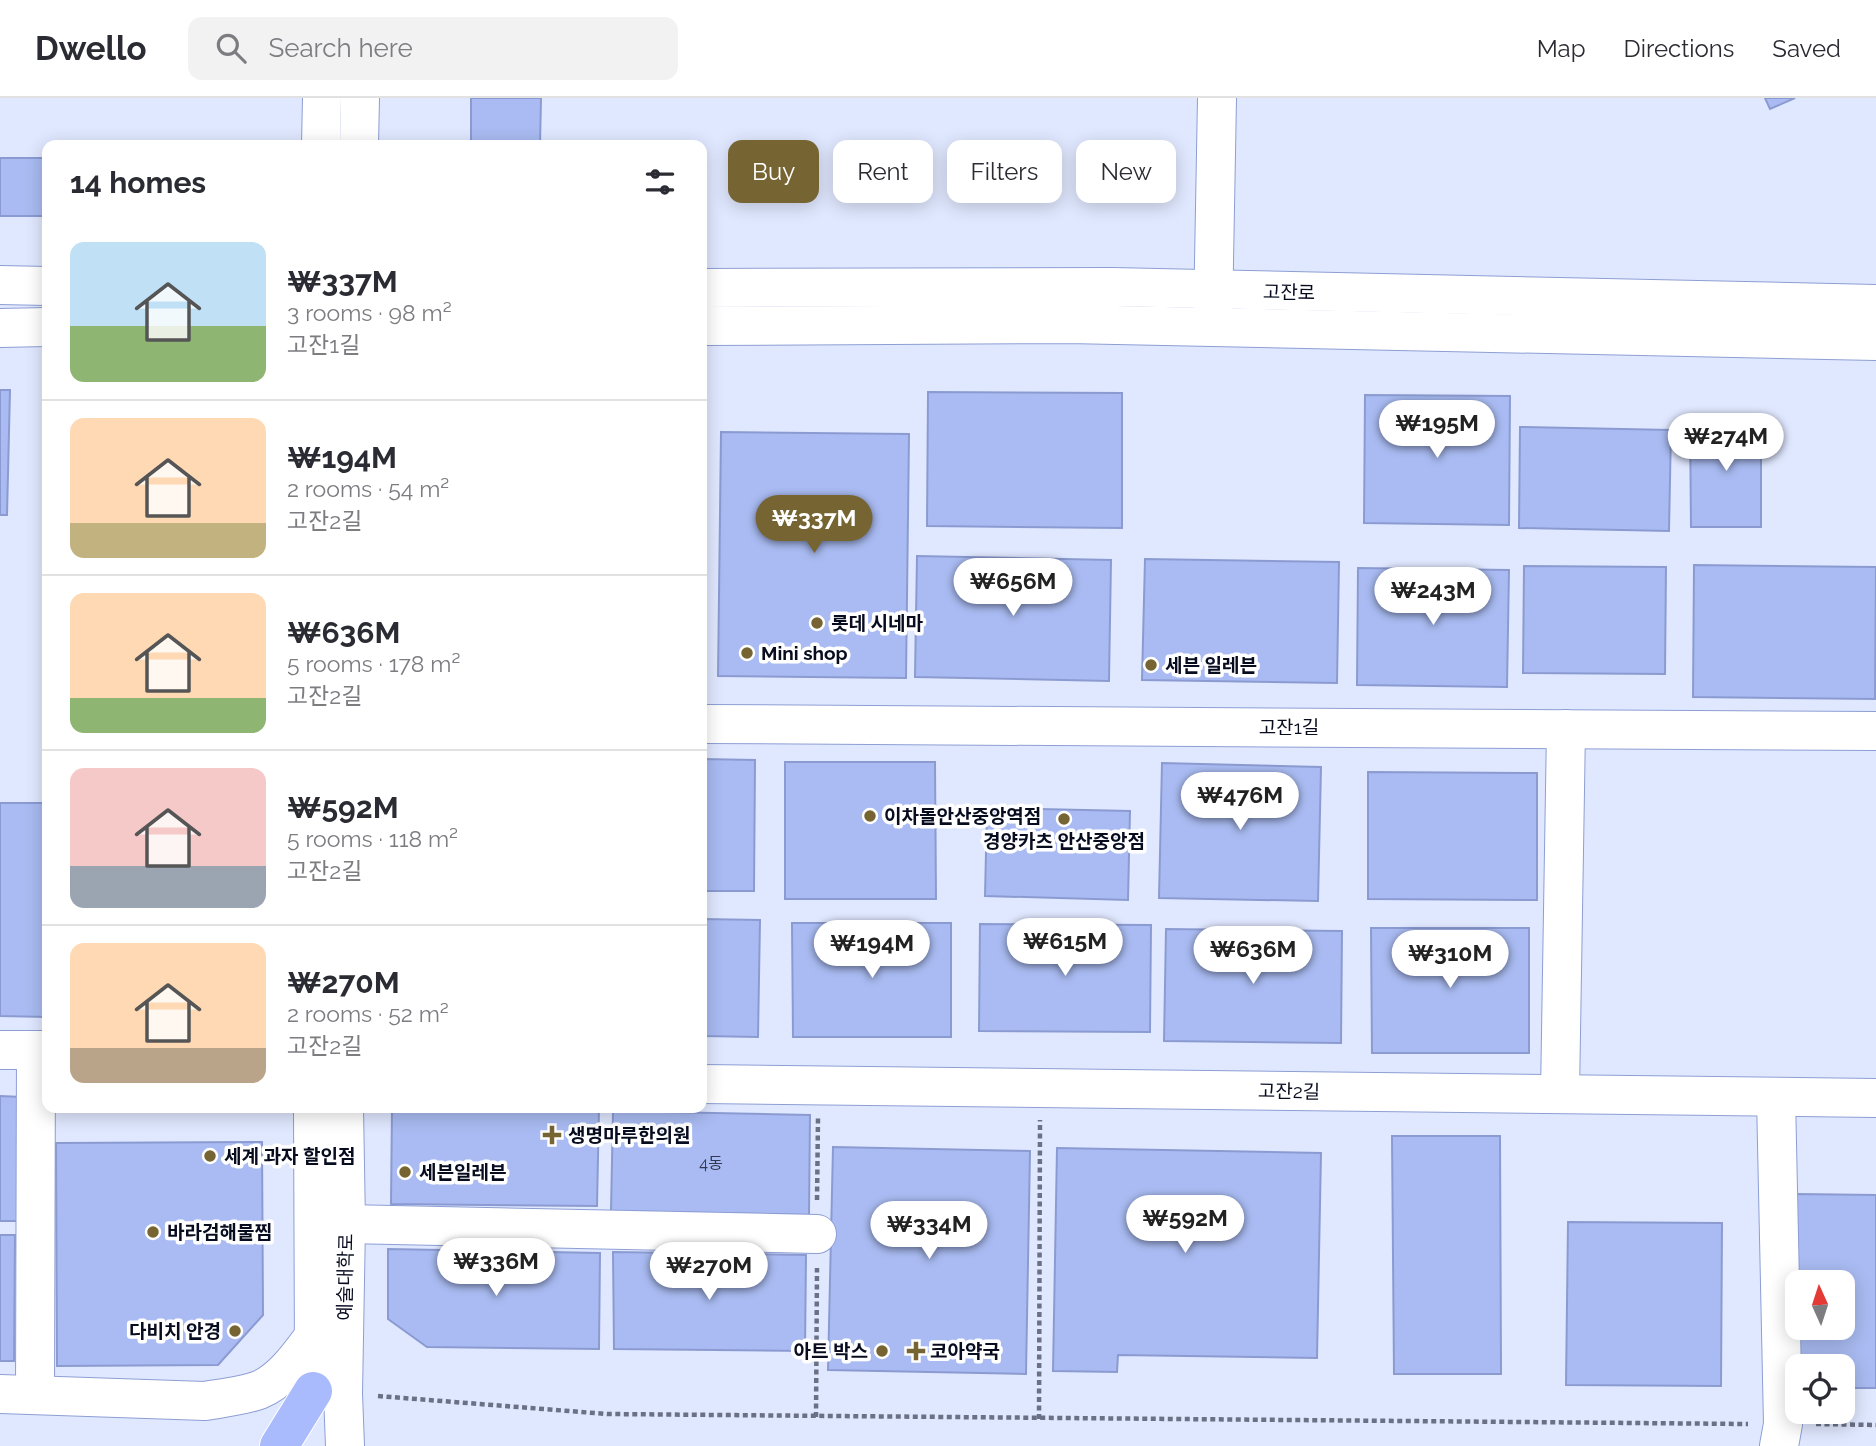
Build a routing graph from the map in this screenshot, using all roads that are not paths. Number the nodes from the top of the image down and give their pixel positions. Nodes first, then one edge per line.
1 (322, 98) edge
2 (360, 98) edge
3 (1217, 98) edge
4 (321, 140) edge
5 (359, 140) edge
6 (0, 285) edge
7 (42, 286) edge
8 (707, 288) edge
9 (1876, 304) edge
10 (1213, 308) junction
11 (707, 326) edge
12 (42, 327) edge
13 (0, 328) edge
14 (1876, 341) edge
15 (707, 724) edge
16 (1566, 729) junction
17 (1876, 731) edge
18 (28, 1050) edge
19 (707, 1084) edge
20 (1560, 1094) junction
21 (1776, 1097) junction
22 (1876, 1098) edge
23 (313, 1113) edge
24 (344, 1113) edge
25 (346, 1224) junction
26 (817, 1234) dead end
27 (314, 1336) junction
28 (328, 1392) junction
29 (18, 1395) edge
30 (1781, 1435) edge
31 (279, 1446) edge
32 (311, 1446) edge
33 (345, 1446) edge

1 - 4 street
2 - 5 street
3 - 10 street
6 - 7 street
8 - 10 street, 고잔로
9 - 10 street, 고잔로
10 - 11 street, 고잔로
10 - 14 street, 고잔로
12 - 13 street
15 - 16 street, 고잔1길
16 - 17 street, 고잔1길
16 - 20 street
18 - 29 street
19 - 20 street, 고잔2길
20 - 21 street, 고잔2길
21 - 22 street, 고잔2길
21 - 30 street
23 - 27 street, 예술대학로
24 - 25 street, 예술대학로
25 - 26 street
25 - 28 street, 예술대학로
27 - 28 street, 예술대학로
27 - 29 street
28 - 31 main road
28 - 32 main road, 예술대학로
28 - 33 street, 예술대학로

